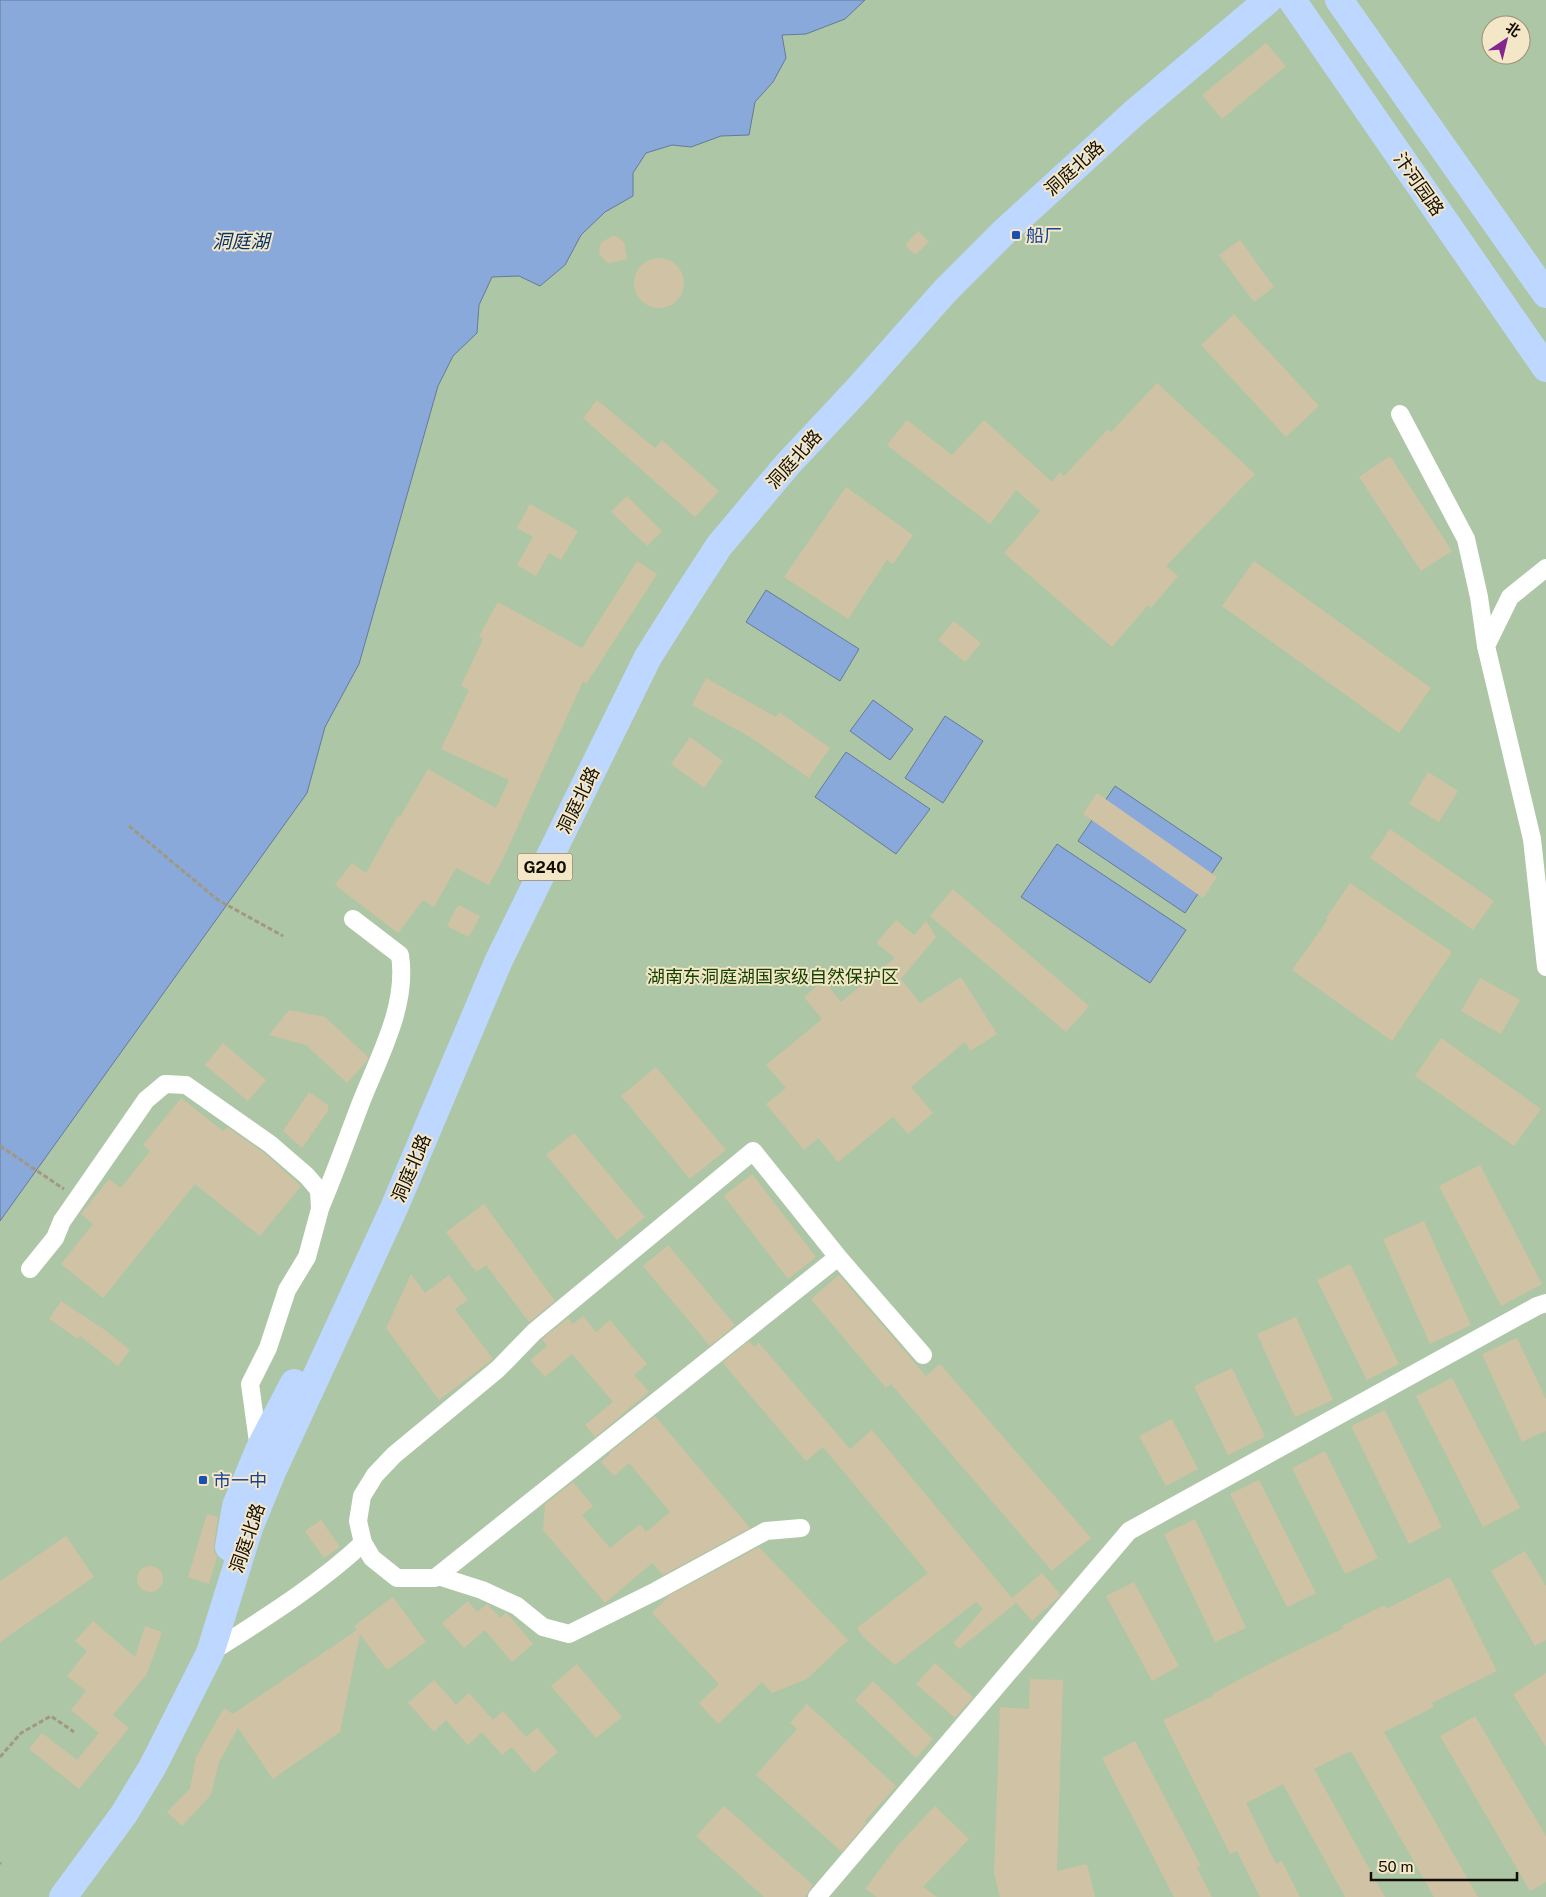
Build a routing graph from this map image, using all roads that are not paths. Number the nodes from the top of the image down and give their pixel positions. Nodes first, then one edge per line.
1 (1246, 0) edge
2 (1268, 0) edge
3 (1292, 0) edge
4 (1339, 0) edge
5 (1546, 294) edge
6 (1546, 368) edge
7 (1400, 414) dead end
8 (1546, 568) edge
9 (1486, 646) junction
10 (353, 919) dead end
11 (1546, 967) edge
12 (320, 1209) junction
13 (838, 1257) junction
14 (30, 1269) dead end
15 (1546, 1303) edge
16 (923, 1355) dead end
17 (259, 1450) junction
18 (801, 1528) dead end
19 (363, 1543) junction
20 (438, 1576) junction
21 (210, 1653) junction
22 (50, 1897) edge
23 (63, 1897) edge
24 (818, 1897) edge

1 - 17 main road, 洞庭北路 / G240
2 - 21 main road, 洞庭北路 / G240
3 - 6 main road, 汴河园路
4 - 5 main road
7 - 9 street
8 - 9 street
9 - 11 street
10 - 12 street
12 - 14 street
12 - 17 street
13 - 16 street
13 - 19 street
13 - 20 street
15 - 24 street
17 - 22 main road, 洞庭北路 / G240
18 - 20 street
19 - 20 street
19 - 21 street
21 - 23 main road, 洞庭北路 / G240

